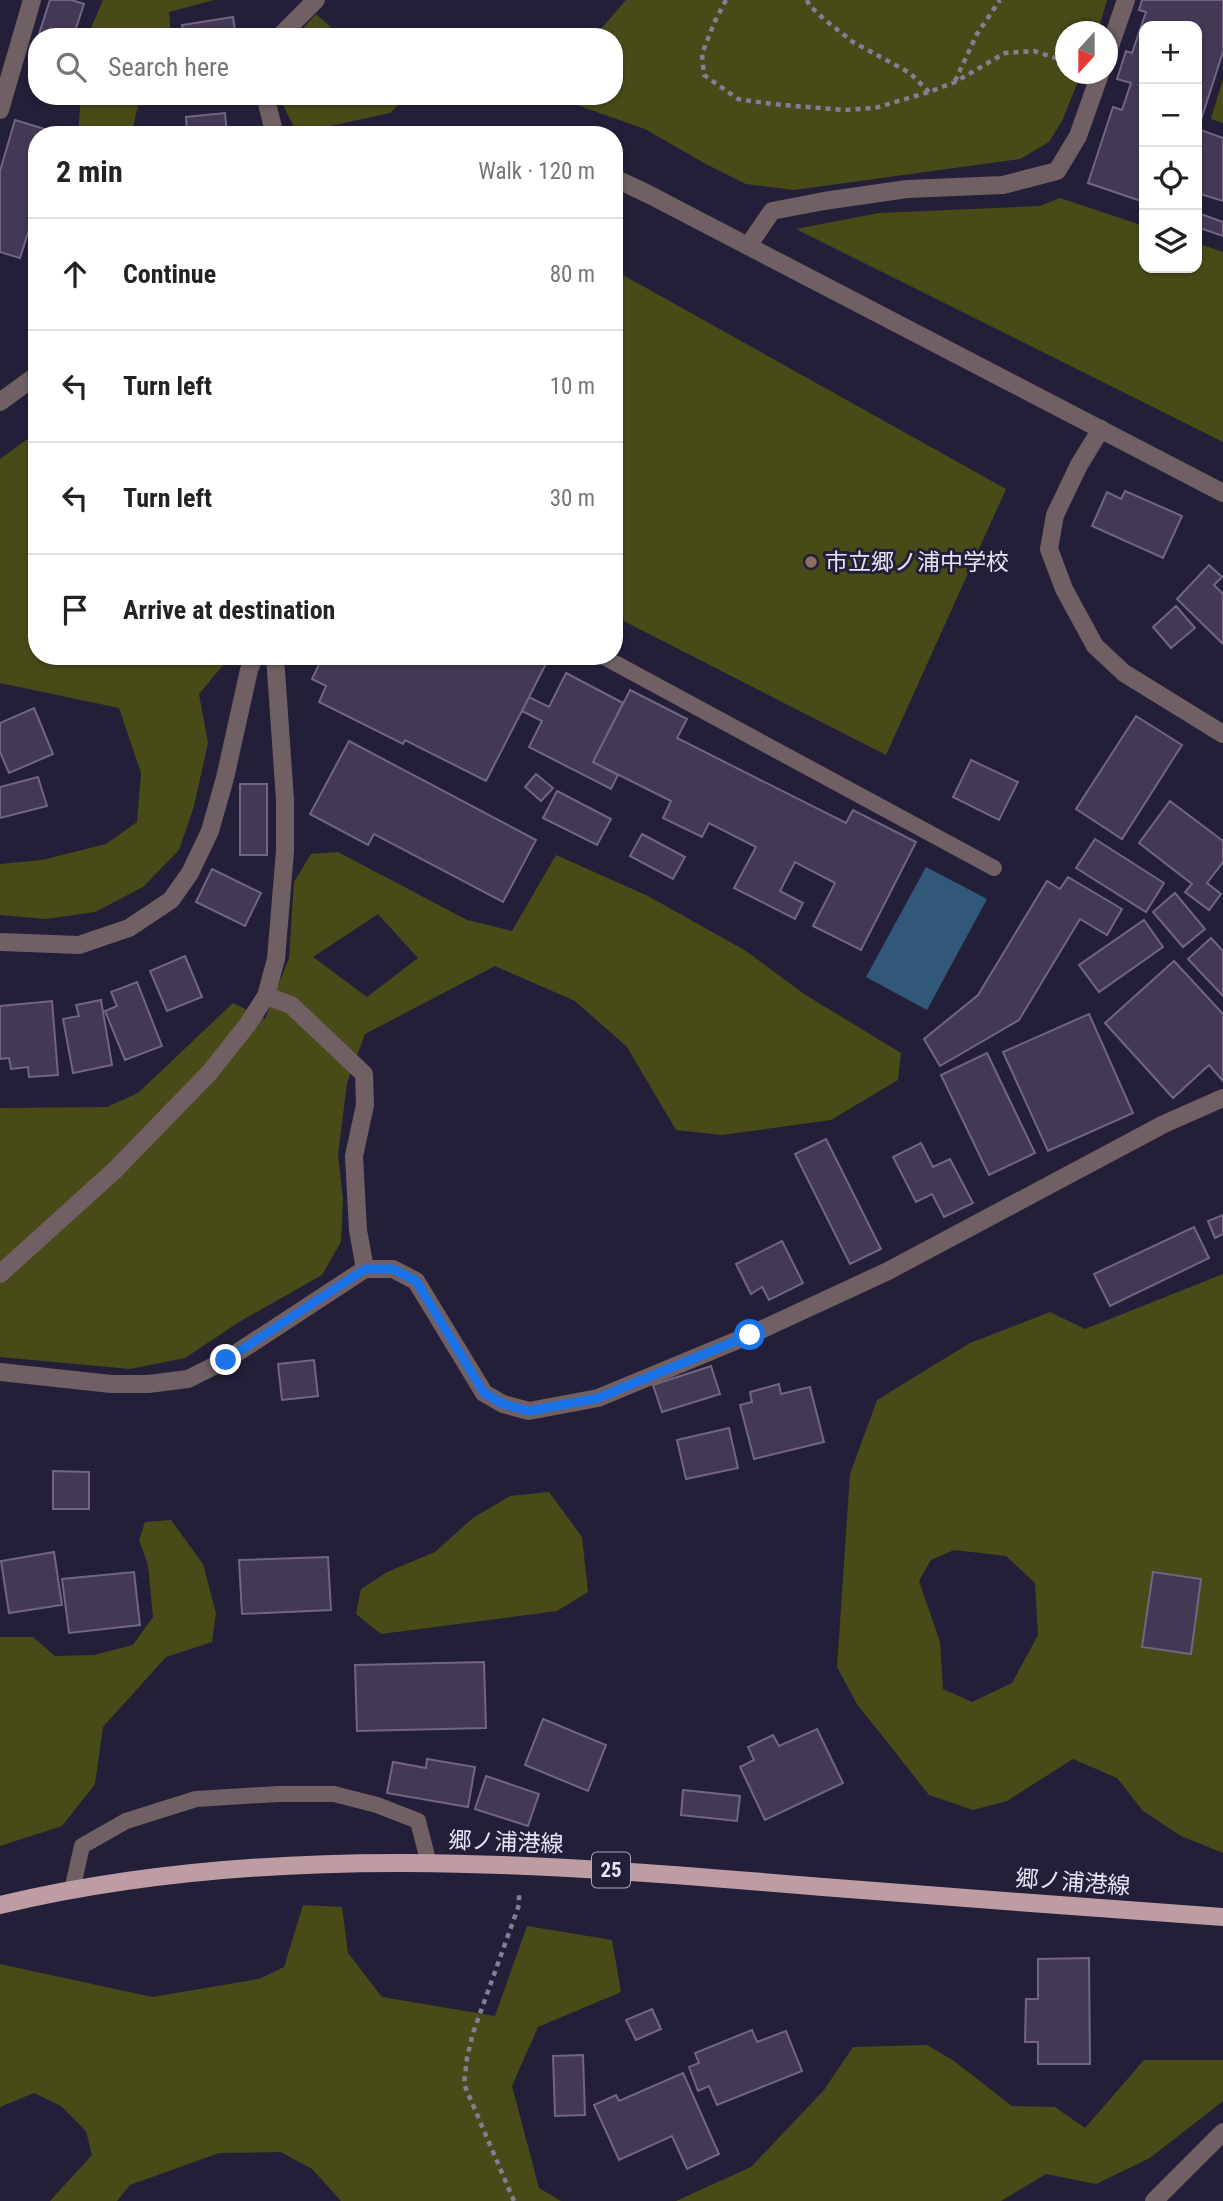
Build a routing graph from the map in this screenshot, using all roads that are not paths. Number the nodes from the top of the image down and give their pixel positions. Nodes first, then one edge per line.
1 (32, 0) edge
2 (316, 0) edge
3 (1126, 0) edge
4 (1118, 23) edge
5 (288, 28) edge
6 (1096, 84) edge
7 (267, 105) edge
8 (0, 110) edge
9 (273, 126) edge
10 (623, 183) edge
11 (748, 246) junction
12 (28, 381) edge
13 (0, 402) edge
14 (1101, 429) junction
15 (1223, 493) edge
16 (251, 665) edge
17 (276, 665) edge
18 (619, 665) edge
19 (1223, 734) edge
20 (994, 868) dead end
21 (0, 942) edge
22 (266, 996) junction
23 (1223, 1098) edge
24 (365, 1269) junction
25 (0, 1274) edge
26 (0, 1372) edge
27 (429, 1864) junction
28 (72, 1890) junction
29 (0, 1905) edge
30 (1223, 1917) edge
31 (1223, 2132) edge
32 (1154, 2201) edge

1 - 8 street
2 - 5 street
3 - 4 street
6 - 11 street
7 - 9 street
10 - 11 street
11 - 14 street
12 - 13 street
14 - 15 street
14 - 19 street
16 - 21 street
17 - 22 street
18 - 20 lane
22 - 24 street
22 - 25 street
23 - 24 street
24 - 26 street
27 - 28 main road, 郷ノ浦港線 / 25
27 - 28 lane
27 - 30 main road, 郷ノ浦港線 / 25
28 - 29 main road, 郷ノ浦港線 / 25
31 - 32 street

